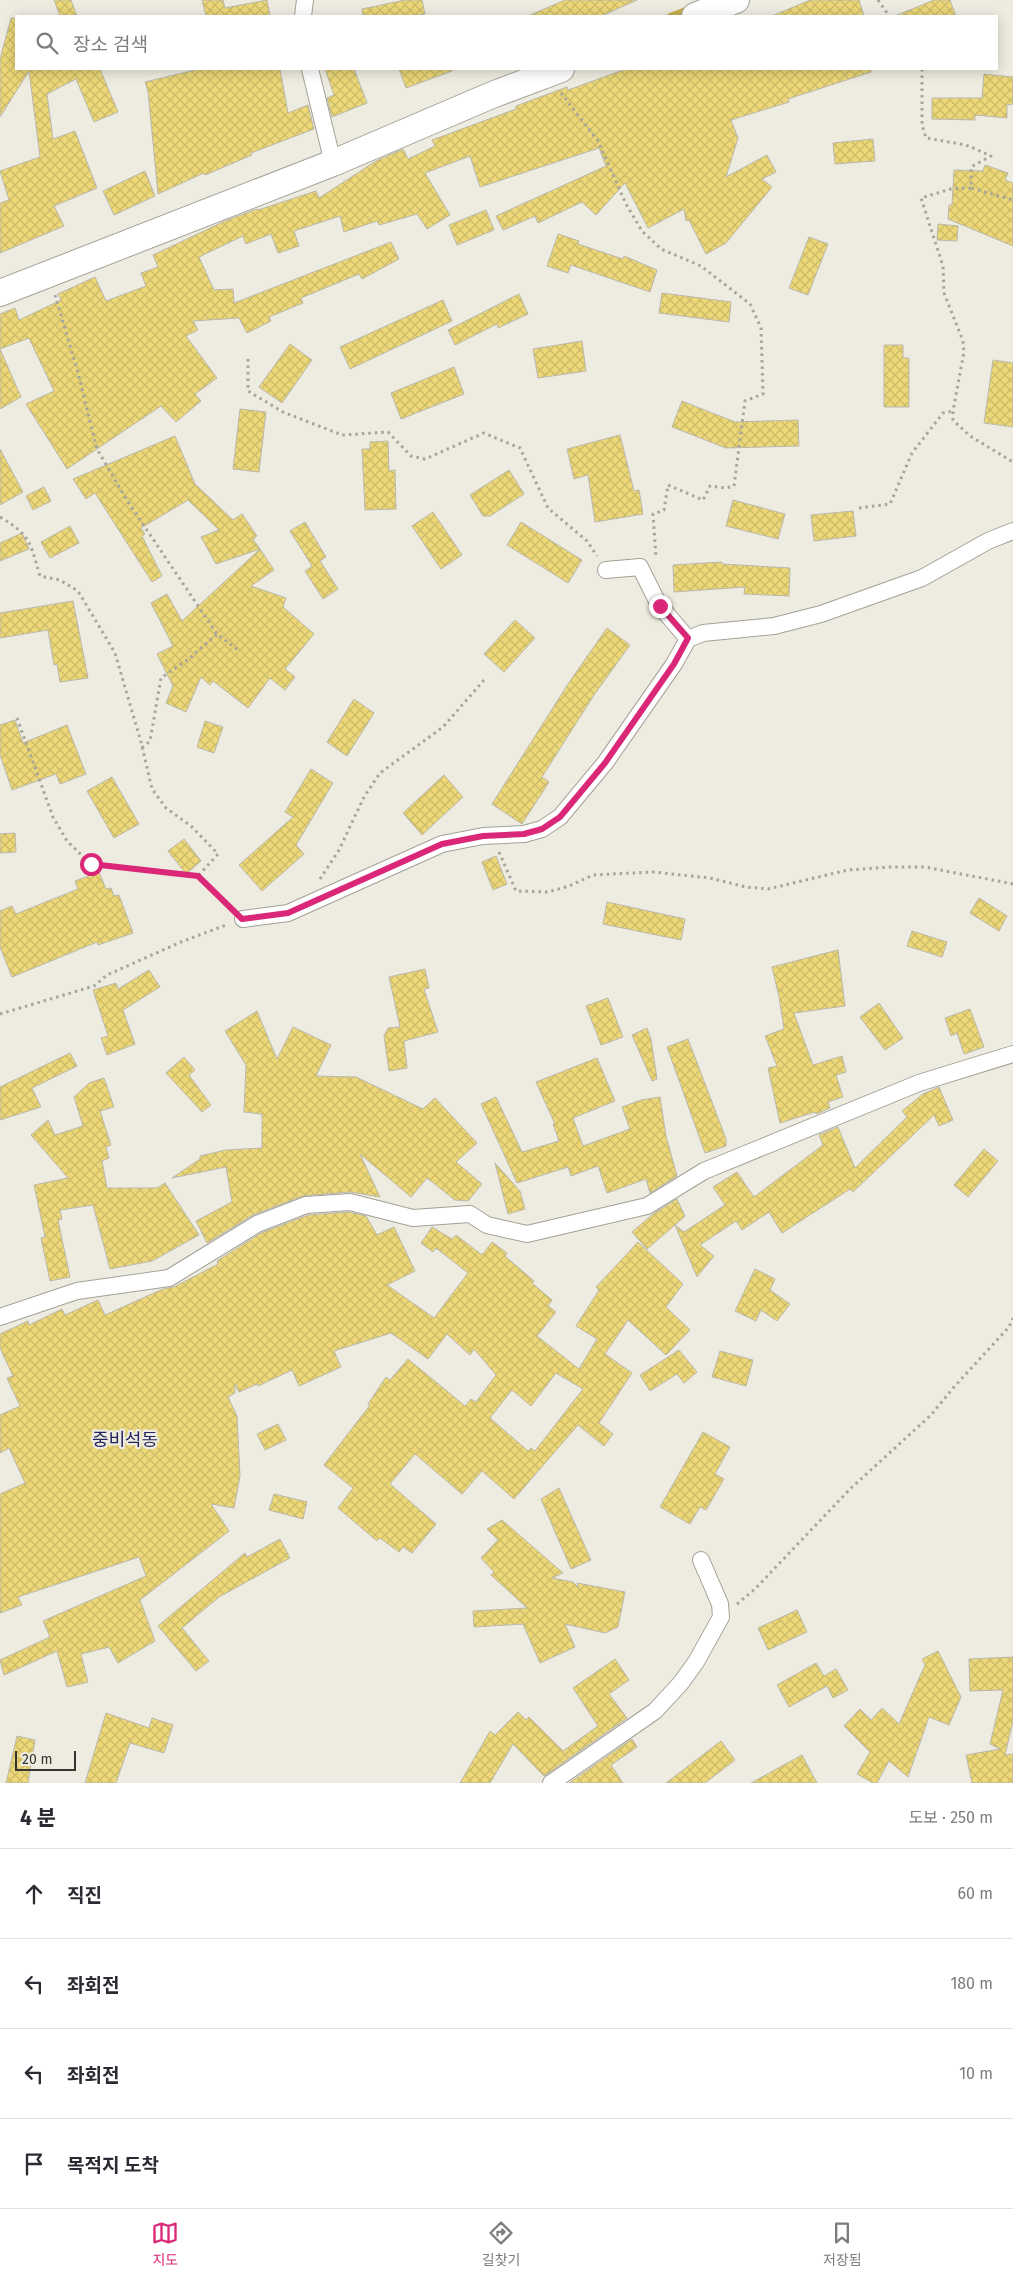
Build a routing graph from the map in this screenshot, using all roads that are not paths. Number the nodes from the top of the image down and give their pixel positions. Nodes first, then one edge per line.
1 (305, 0) edge
2 (736, 0) edge
3 (303, 15) edge
4 (698, 15) edge
5 (310, 70) edge
6 (554, 72) edge
7 (332, 163) junction
8 (0, 293) edge
9 (1013, 530) edge
10 (606, 570) road end
11 (688, 638) junction
12 (242, 919) road end
13 (1013, 1054) edge
14 (0, 1317) edge
15 (701, 1560) dead end
16 (551, 1783) edge

1 - 3 street
2 - 4 main road
5 - 7 street
6 - 7 main road
7 - 8 main road
9 - 11 street
10 - 11 street
11 - 12 street
13 - 14 street
15 - 16 street

